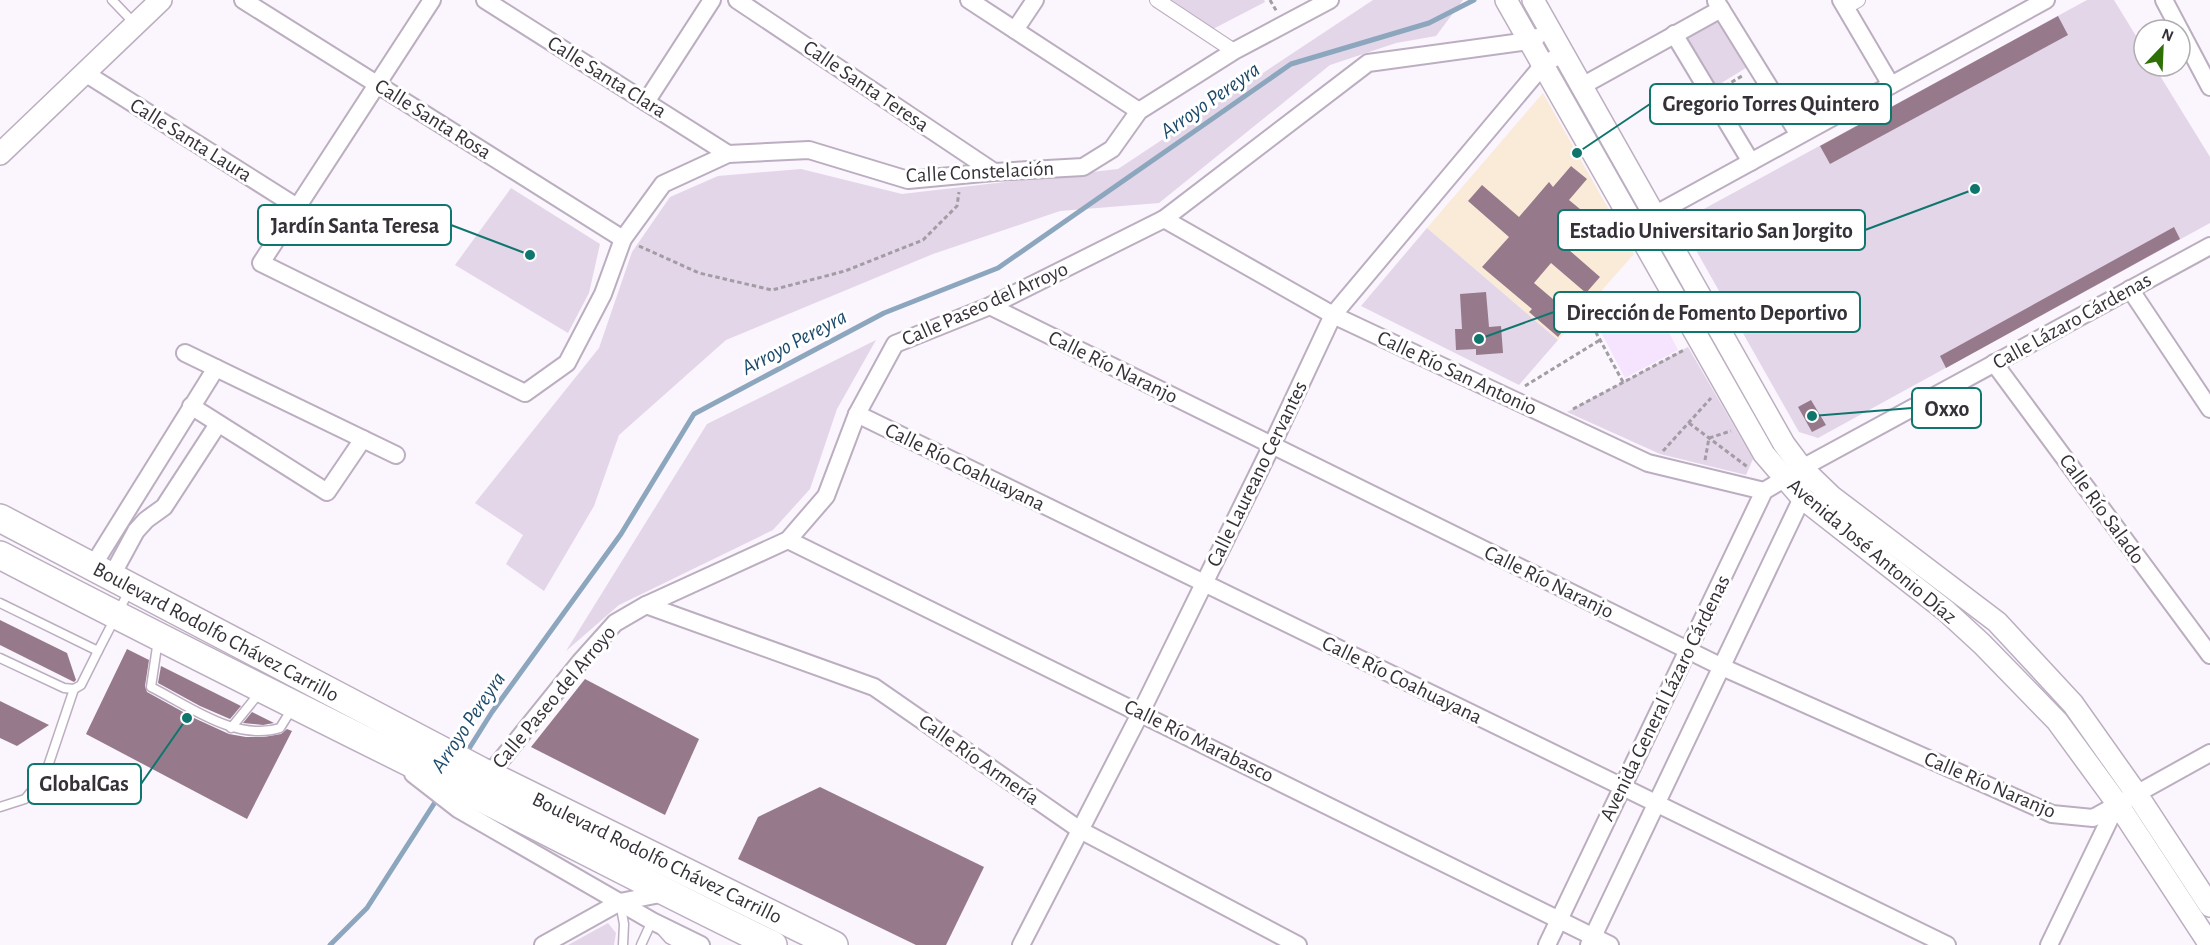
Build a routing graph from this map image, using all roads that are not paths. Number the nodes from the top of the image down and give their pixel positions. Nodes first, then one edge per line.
1 (112, 0) edge
2 (160, 0) edge
3 (243, 0) edge
4 (432, 0) edge
5 (485, 0) edge
6 (712, 0) edge
7 (737, 0) edge
8 (969, 0) edge
9 (1035, 0) edge
10 (1157, 0) edge
11 (1330, 0) edge
12 (1533, 0) edge
13 (2164, 0) edge
14 (2044, 1) edge
15 (1848, 2) edge
16 (1718, 4) edge
17 (1509, 7) edge
18 (135, 25) junction
19 (1015, 30) junction
20 (1550, 30) junction
21 (1674, 34) junction
22 (1529, 41) junction
23 (1234, 51) junction
24 (1563, 53) junction
25 (1543, 65) junction
26 (85, 73) junction
27 (377, 84) junction
28 (1891, 85) junction
29 (1582, 86) junction
30 (2210, 87) edge
31 (646, 102) junction
32 (1139, 111) junction
33 (1799, 135) junction
34 (0, 154) edge
35 (728, 154) junction
36 (1750, 162) junction
37 (994, 172) junction
38 (297, 207) junction
39 (1654, 215) junction
40 (1164, 219) junction
41 (1634, 226) junction
42 (623, 239) junction
43 (2210, 246) edge
44 (2130, 289) junction
45 (990, 306) junction
46 (1333, 315) junction
47 (185, 353) dead end
48 (1994, 363) junction
49 (216, 368) junction
50 (191, 406) junction
51 (2210, 409) edge
52 (857, 414) junction
53 (218, 424) junction
54 (363, 439) junction
55 (1272, 445) junction
56 (396, 455) dead end
57 (1802, 468) junction
58 (1784, 479) junction
59 (1764, 491) junction
60 (1802, 498) junction
61 (0, 518) edge
62 (788, 540) junction
63 (0, 555) edge
64 (111, 577) junction
65 (1204, 583) junction
66 (0, 603) edge
67 (646, 605) junction
68 (116, 616) junction
69 (158, 637) junction
70 (1688, 650) junction
71 (98, 651) junction
72 (2210, 655) edge
73 (0, 658) edge
74 (1722, 667) junction
75 (74, 689) junction
76 (262, 690) junction
77 (294, 705) junction
78 (1141, 712) junction
79 (231, 728) junction
80 (2210, 753) edge
81 (474, 787) junction
82 (1623, 787) junction
83 (2126, 798) junction
84 (1656, 804) junction
85 (0, 807) edge
86 (1080, 830) junction
87 (676, 867) junction
88 (665, 893) junction
89 (620, 902) junction
90 (2210, 906) edge
91 (1559, 920) junction
92 (652, 921) junction
93 (1591, 941) edge
94 (543, 945) edge
95 (623, 945) edge
96 (641, 945) edge
97 (680, 945) edge
98 (699, 945) edge
99 (773, 945) edge
100 (834, 945) edge
101 (1021, 945) edge
102 (1298, 945) edge
103 (1547, 945) edge
104 (1610, 945) edge
105 (1947, 945) edge
106 (2049, 945) edge
107 (2210, 945) edge

1 - 18 lane
2 - 18 street
3 - 27 street, Calle Santa Rosa
4 - 27 street
5 - 31 street, Calle Santa Clara
6 - 31 street
7 - 37 street, Calle Santa Teresa
8 - 19 street
9 - 19 street
10 - 23 street
11 - 23 street, Calle Constelación
12 - 20 street, Avenida José Antonio Díaz
13 - 30 street
14 - 28 street
15 - 28 street
16 - 21 street
16 - 33 street
17 - 22 street, Avenida José Antonio Díaz
18 - 26 street
19 - 32 street
20 - 22 street, Calle Paseo del Arroyo
20 - 24 street, Avenida José Antonio Díaz
21 - 29 street
21 - 36 street
22 - 25 street, Avenida José Antonio Díaz
22 - 40 street, Calle Paseo del Arroyo
23 - 32 street, Calle Constelación
24 - 25 street, Calle Laureano Cervantes
24 - 29 street, Avenida José Antonio Díaz
25 - 41 street, Avenida José Antonio Díaz
25 - 46 street, Calle Laureano Cervantes
26 - 34 street
26 - 38 street, Calle Santa Laura
27 - 38 street
27 - 42 street, Calle Santa Rosa
28 - 33 street
29 - 39 street, Avenida José Antonio Díaz
31 - 35 street, Calle Santa Clara
32 - 37 street, Calle Constelación
33 - 36 street
35 - 37 street, Calle Constelación
35 - 42 street, Calle Constelación
36 - 39 street
38 - 42 street, Calle Constelación
39 - 41 street
39 - 57 street, Avenida José Antonio Díaz
40 - 45 street, Calle Paseo del Arroyo
40 - 46 street, Calle Río San Antonio
41 - 58 street, Avenida José Antonio Díaz
43 - 44 street, Calle Lázaro Cárdenas
44 - 48 street, Calle Lázaro Cárdenas
44 - 51 street
45 - 52 street, Calle Paseo del Arroyo
45 - 55 street, Calle Río Naranjo
46 - 55 street, Calle Laureano Cervantes
46 - 59 street, Calle Río San Antonio
47 - 49 street
48 - 57 street, Calle Lázaro Cárdenas
48 - 72 street, Calle Río Salado
49 - 50 street
49 - 54 street
50 - 53 street
50 - 64 street
52 - 62 street, Calle Paseo del Arroyo
52 - 65 street, Calle Río Coahuayana
53 - 54 street
53 - 64 street
54 - 56 street
55 - 65 street, Calle Laureano Cervantes
55 - 70 street, Calle Río Naranjo
57 - 58 street
57 - 60 street
57 - 83 street, Avenida José Antonio Díaz
58 - 59 street
58 - 60 street, Avenida José Antonio Díaz
59 - 70 street, Avenida General Lázaro Cárdenas
60 - 74 street, Avenida General Lázaro Cárdenas
60 - 83 street, Avenida José Antonio Díaz
61 - 64 main road, Boulevard Rodolfo Chávez Carrillo
62 - 67 street, Calle Paseo del Arroyo
62 - 78 street, Calle Río Marabasco
63 - 68 main road, Boulevard Rodolfo Chávez Carrillo
64 - 68 lane
64 - 81 main road, Boulevard Rodolfo Chávez Carrillo
65 - 78 street, Calle Laureano Cervantes
65 - 82 street, Calle Río Coahuayana
66 - 71 lane
67 - 81 street, Calle Paseo del Arroyo
67 - 86 street, Calle Río Armería
68 - 69 main road, Boulevard Rodolfo Chávez Carrillo
68 - 71 lane
69 - 76 main road, Boulevard Rodolfo Chávez Carrillo
69 - 79 lane
70 - 74 street, Calle Río Naranjo
70 - 82 street, Avenida General Lázaro Cárdenas
71 - 75 lane
73 - 75 lane
74 - 83 street, Calle Río Naranjo
74 - 84 street, Avenida General Lázaro Cárdenas
75 - 85 lane
76 - 77 main road, Boulevard Rodolfo Chávez Carrillo
76 - 79 lane
77 - 79 lane
77 - 81 main road, Boulevard Rodolfo Chávez Carrillo
78 - 86 street, Calle Laureano Cervantes
78 - 91 street, Calle Río Marabasco
80 - 83 street, Calle Río Naranjo
81 - 87 main road, Boulevard Rodolfo Chávez Carrillo
81 - 88 main road, Boulevard Rodolfo Chávez Carrillo
81 - 89 street
82 - 84 street, Calle Río Coahuayana
82 - 91 street, Avenida General Lázaro Cárdenas
83 - 90 street, Avenida José Antonio Díaz
83 - 106 street
83 - 107 street, Avenida José Antonio Díaz
84 - 93 street, Avenida General Lázaro Cárdenas
84 - 105 street, Calle Río Coahuayana
86 - 101 street, Calle Laureano Cervantes
86 - 102 street, Calle Río Armería
87 - 88 street
87 - 100 main road, Boulevard Rodolfo Chávez Carrillo
88 - 89 street
88 - 92 street
88 - 99 main road, Boulevard Rodolfo Chávez Carrillo
89 - 92 street
89 - 94 street
89 - 95 lane
91 - 93 street, Calle Río Marabasco
91 - 103 street, Avenida General Lázaro Cárdenas
92 - 96 lane
92 - 97 lane
92 - 98 street
93 - 104 street, Calle Río Marabasco

